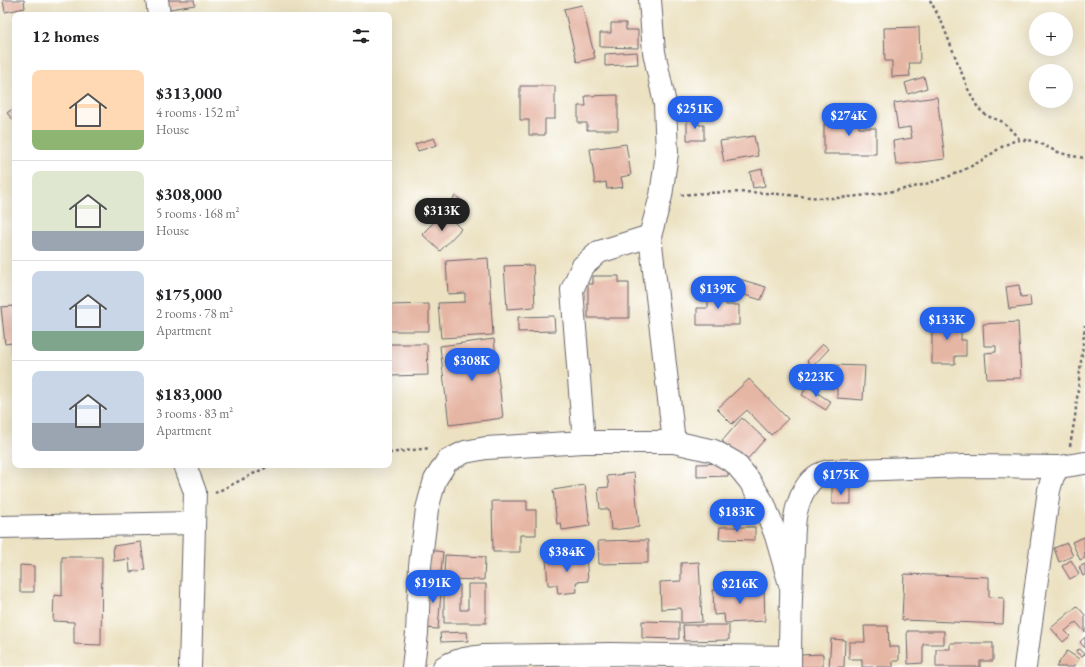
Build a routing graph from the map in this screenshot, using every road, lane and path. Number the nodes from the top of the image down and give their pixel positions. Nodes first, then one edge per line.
1 (158, 0) edge
2 (650, 0) edge
3 (930, 0) edge
4 (159, 12) edge
5 (1020, 140) junction
6 (1085, 158) edge
7 (661, 196) junction
8 (650, 236) junction
9 (1085, 325) edge
10 (584, 442) junction
11 (674, 442) junction
12 (1070, 465) edge
13 (186, 468) edge
14 (265, 468) edge
15 (195, 516) junction
16 (0, 527) edge
17 (790, 588) junction
18 (790, 662) edge
19 (190, 667) edge
20 (413, 667) edge
21 (444, 667) edge
22 (1025, 667) edge

1 - 4 street
2 - 7 street
3 - 5 path
5 - 6 path
5 - 7 path
7 - 8 street
8 - 10 street
8 - 11 street
9 - 12 path
10 - 11 street
10 - 20 street
11 - 17 street
12 - 17 street
12 - 22 street
13 - 15 street
14 - 15 path
15 - 16 street
15 - 19 street
17 - 18 street
18 - 21 street

